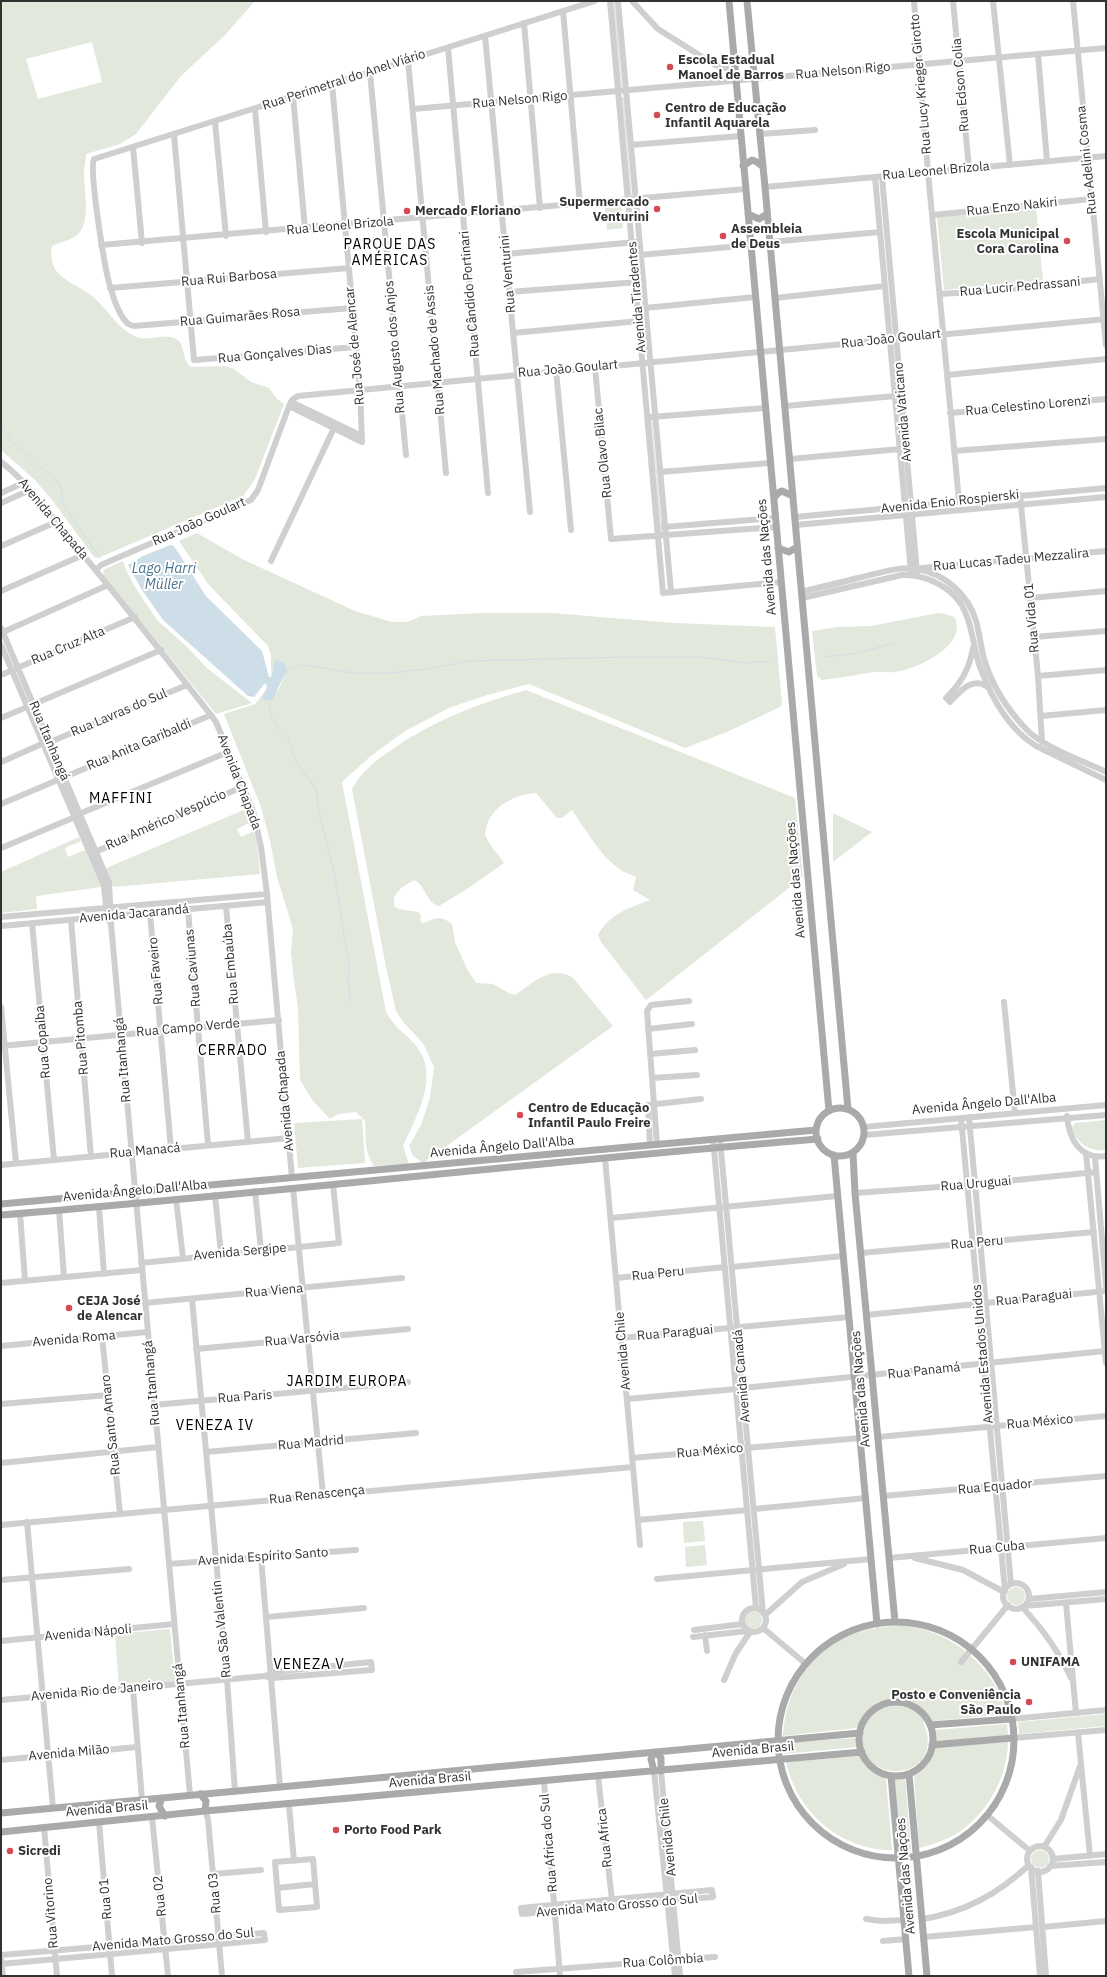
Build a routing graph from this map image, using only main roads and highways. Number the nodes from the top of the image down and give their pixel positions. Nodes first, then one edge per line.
1 (729, 1) edge
2 (747, 1) edge
3 (743, 166) junction
4 (762, 166) junction
5 (748, 214) junction
6 (768, 214) junction
7 (793, 496) junction
8 (774, 498) junction
9 (797, 546) junction
10 (778, 548) junction
11 (848, 1109) junction
12 (829, 1111) junction
13 (816, 1130) junction
14 (818, 1139) junction
15 (854, 1153) junction
16 (834, 1155) junction
17 (292, 1178) junction
18 (293, 1188) junction
19 (1, 1204) edge
20 (1, 1215) edge
21 (895, 1622) junction
22 (877, 1624) junction
23 (1011, 1719) junction
24 (930, 1726) junction
25 (860, 1733) junction
26 (1013, 1738) junction
27 (777, 1742) junction
28 (932, 1745) junction
29 (862, 1752) junction
30 (656, 1753) junction
31 (779, 1760) junction
32 (658, 1771) junction
33 (909, 1774) junction
34 (892, 1776) junction
35 (200, 1794) junction
36 (162, 1798) junction
37 (205, 1811) junction
38 (1, 1813) edge
39 (165, 1816) junction
40 (1, 1832) edge
41 (916, 1856) junction
42 (899, 1858) junction
43 (909, 1976) edge
44 (928, 1976) edge

1 - 3 main road, Avenida das Nações
2 - 4 main road
3 - 4 main road
3 - 5 main road, Avenida das Nações
4 - 6 main road
5 - 6 main road
5 - 8 main road, Avenida das Nações
6 - 7 main road
7 - 8 main road
7 - 9 main road
8 - 10 main road, Avenida das Nações
9 - 10 main road
9 - 11 main road
10 - 12 main road, Avenida das Nações
11 - 12 main road
11 - 15 main road
12 - 13 main road
13 - 14 main road
13 - 17 main road, Avenida Ângelo Dall'Alba
14 - 16 main road
14 - 18 main road, Avenida Ângelo Dall'Alba
15 - 16 main road
15 - 21 main road, Avenida das Nações
16 - 22 main road, Avenida das Nações
17 - 18 main road
17 - 19 main road, Avenida Ângelo Dall'Alba
18 - 20 main road, Avenida Ângelo Dall'Alba
21 - 22 main road
21 - 23 main road
22 - 27 main road
23 - 24 main road
23 - 26 main road
24 - 25 main road
24 - 28 main road
25 - 27 main road, Avenida Brasil
25 - 29 main road
26 - 28 main road
26 - 41 main road
27 - 30 main road, Avenida Brasil
27 - 31 main road
28 - 33 main road
29 - 31 main road, Avenida Brasil
29 - 34 main road
30 - 32 main road
30 - 32 main road
30 - 35 main road, Avenida Brasil
31 - 32 main road, Avenida Brasil
31 - 42 main road
32 - 37 main road, Avenida Brasil
33 - 34 main road
33 - 41 main road, Avenida das Nações
34 - 42 main road, Avenida das Nações
35 - 36 main road, Avenida Brasil
35 - 37 main road
36 - 38 main road, Avenida Brasil
36 - 39 main road
37 - 39 main road, Avenida Brasil
39 - 40 main road, Avenida Brasil
41 - 42 main road
41 - 44 main road, Avenida das Nações
42 - 43 main road, Avenida das Nações

